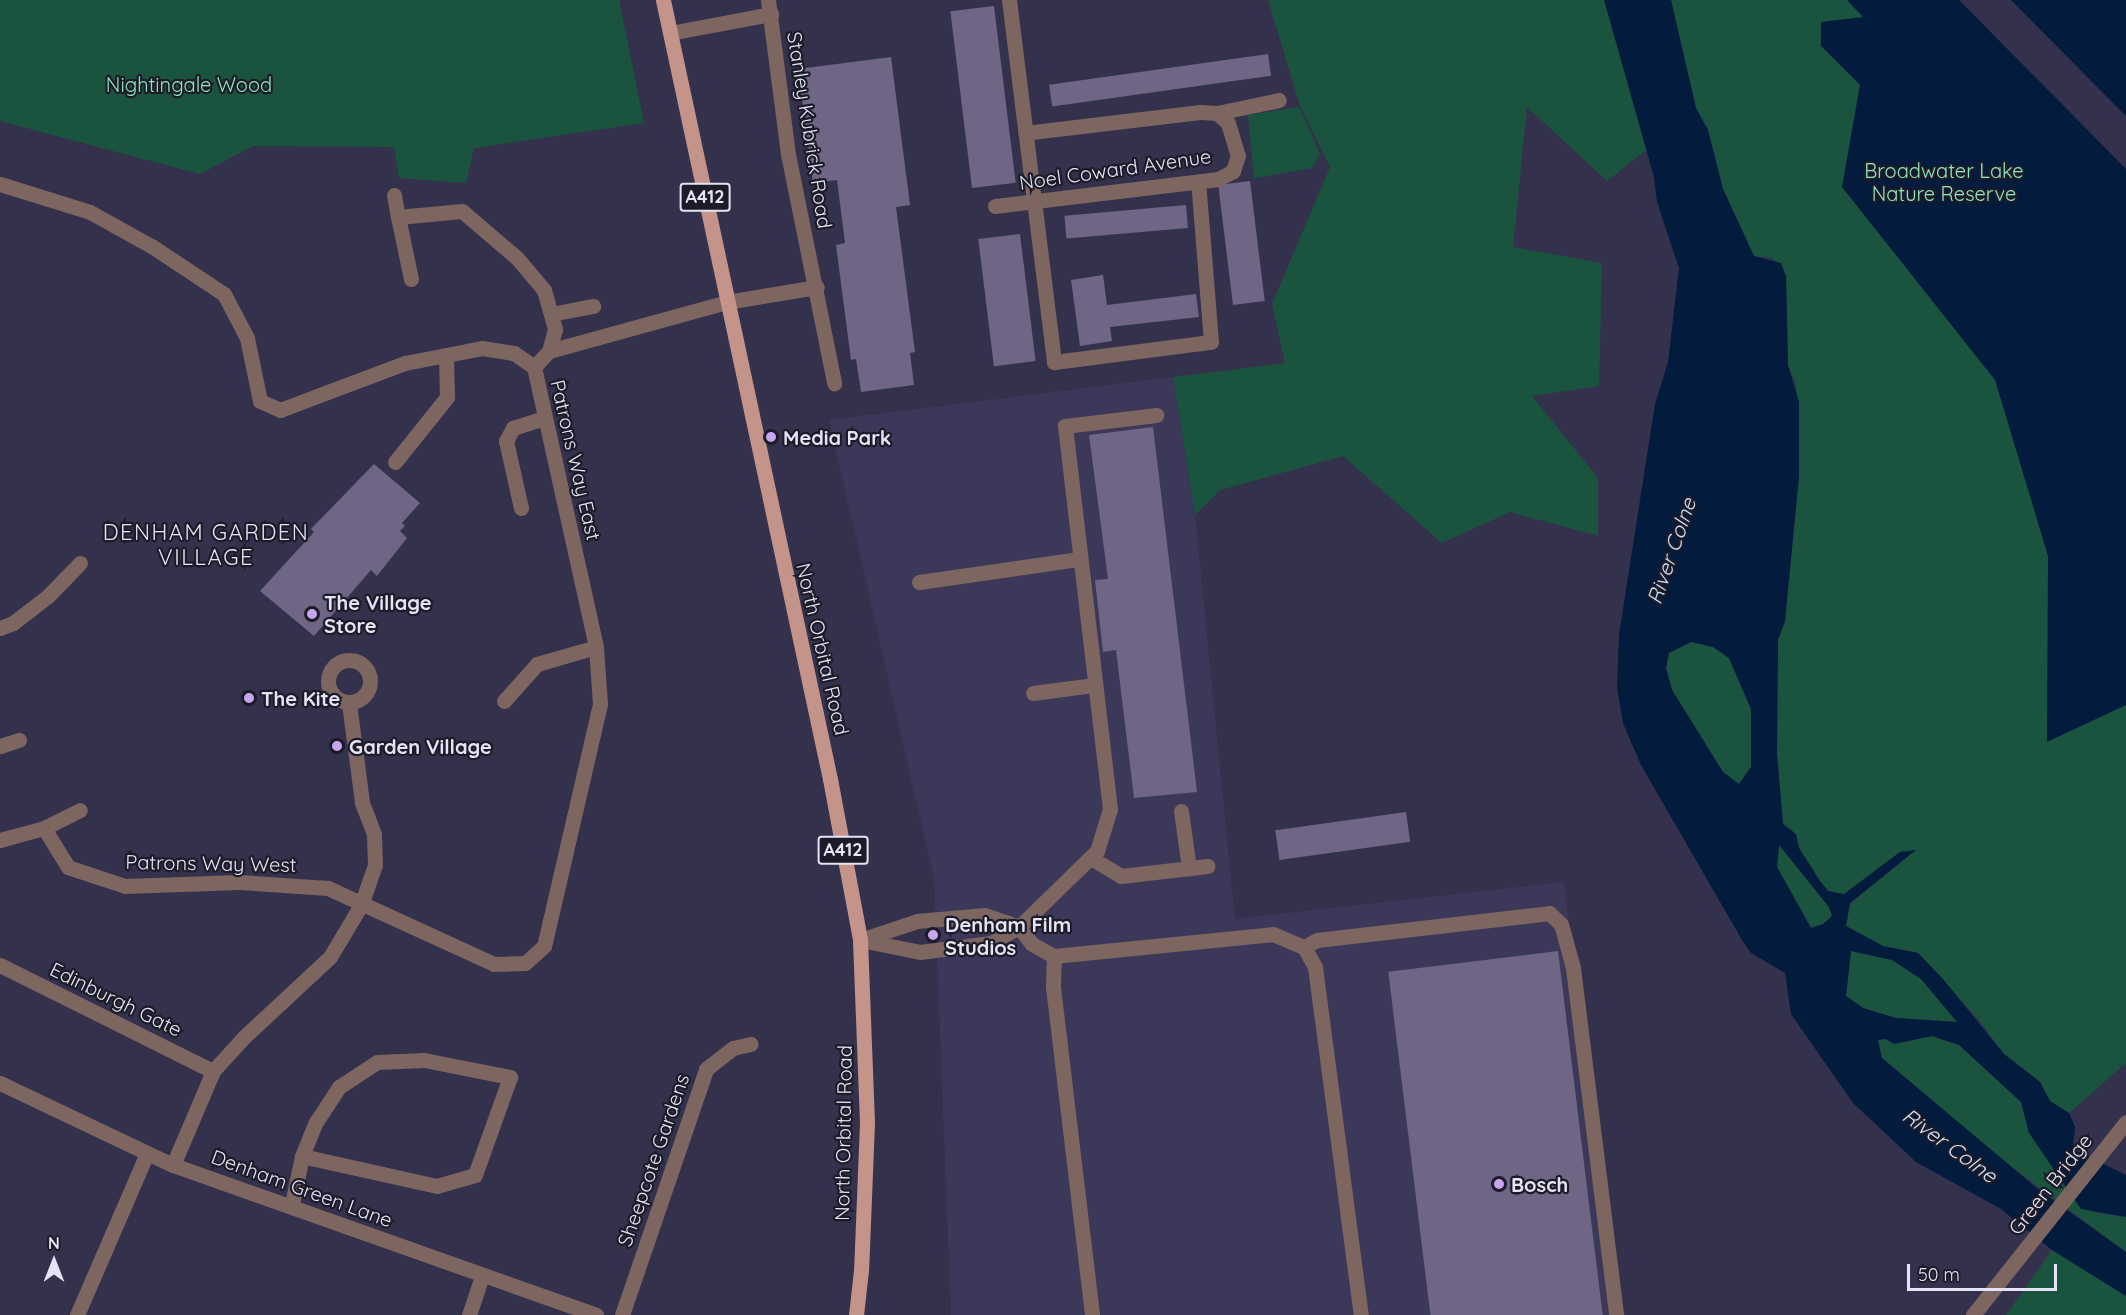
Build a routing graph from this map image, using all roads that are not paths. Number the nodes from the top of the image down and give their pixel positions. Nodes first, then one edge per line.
1 (663, 0) edge
2 (1009, 0) edge
3 (770, 7) edge
4 (670, 33) junction
5 (1279, 100) dead end
6 (1217, 113) junction
7 (1025, 133) junction
8 (1198, 182) junction
9 (0, 184) edge
10 (394, 195) dead end
11 (1034, 202) junction
12 (995, 206) dead end
13 (398, 217) junction
14 (411, 279) dead end
15 (817, 287) junction
16 (727, 302) junction
17 (593, 306) dead end
18 (551, 314) junction
19 (549, 351) junction
20 (446, 355) junction
21 (534, 367) junction
22 (834, 384) dead end
23 (1156, 415) dead end
24 (544, 417) junction
25 (395, 462) dead end
26 (521, 508) dead end
27 (1079, 559) junction
28 (80, 563) dead end
29 (919, 582) dead end
30 (0, 628) edge
31 (596, 647) junction
32 (1094, 685) junction
33 (1033, 693) dead end
34 (504, 701) dead end
35 (349, 703) dead end
36 (19, 740) dead end
37 (0, 746) edge
38 (80, 810) dead end
39 (1181, 811) dead end
40 (44, 828) junction
41 (0, 840) edge
42 (1091, 858) junction
43 (1207, 866) dead end
44 (1189, 868) junction
45 (361, 905) junction
46 (1019, 927) junction
47 (860, 940) junction
48 (1304, 947) junction
49 (1054, 956) junction
50 (0, 965) edge
51 (752, 1044) dead end
52 (213, 1071) junction
53 (0, 1083) edge
54 (2122, 1126) edge
55 (147, 1153) junction
56 (302, 1156) junction
57 (173, 1165) junction
58 (292, 1204) junction
59 (482, 1276) junction
60 (77, 1315) edge
61 (469, 1315) edge
62 (596, 1315) edge
63 (622, 1315) edge
64 (855, 1315) edge
65 (1092, 1315) edge
66 (1361, 1315) edge
67 (1616, 1315) edge
68 (1973, 1315) edge

1 - 4 main road, North Orbital Road / A412
2 - 7 street
3 - 4 street, Stanley Kubrick Road
3 - 15 street, Stanley Kubrick Road
4 - 16 main road, North Orbital Road / A412
5 - 6 street
6 - 7 street
6 - 8 street, Noel Coward Avenue
7 - 11 street
8 - 11 street, Noel Coward Avenue
8 - 11 street
9 - 20 street, Patrons Way East
10 - 13 street
11 - 12 street, Noel Coward Avenue
13 - 14 street
13 - 18 street
15 - 16 street
15 - 22 street, Stanley Kubrick Road
16 - 19 street
16 - 47 main road, North Orbital Road / A412
17 - 18 street
18 - 19 street
19 - 21 street
20 - 21 street, Patrons Way East
20 - 25 street
21 - 24 street, Patrons Way East
23 - 27 street
24 - 26 street
24 - 31 street, Patrons Way East
27 - 29 street
27 - 32 street
28 - 30 street
31 - 34 street
31 - 45 street, Patrons Way East
32 - 33 street
32 - 42 street
35 - 45 street
36 - 37 street
38 - 40 street
39 - 44 street
40 - 41 street
40 - 45 street, Patrons Way West
42 - 44 street
42 - 46 street
43 - 44 street
45 - 52 street
46 - 47 street
46 - 47 street
46 - 49 street
47 - 64 main road, North Orbital Road / A412
48 - 49 street
48 - 66 street
48 - 67 street
49 - 65 street
50 - 52 street, Edinburgh Gate
51 - 63 street, Sheepcote Gardens
52 - 57 street
53 - 55 street, Denham Green Lane
54 - 68 street, Green Bridge
55 - 57 street, Denham Green Lane
55 - 60 street
56 - 56 street
56 - 58 street
57 - 58 street, Denham Green Lane
58 - 59 street, Denham Green Lane
59 - 61 street
59 - 62 street, Denham Green Lane

